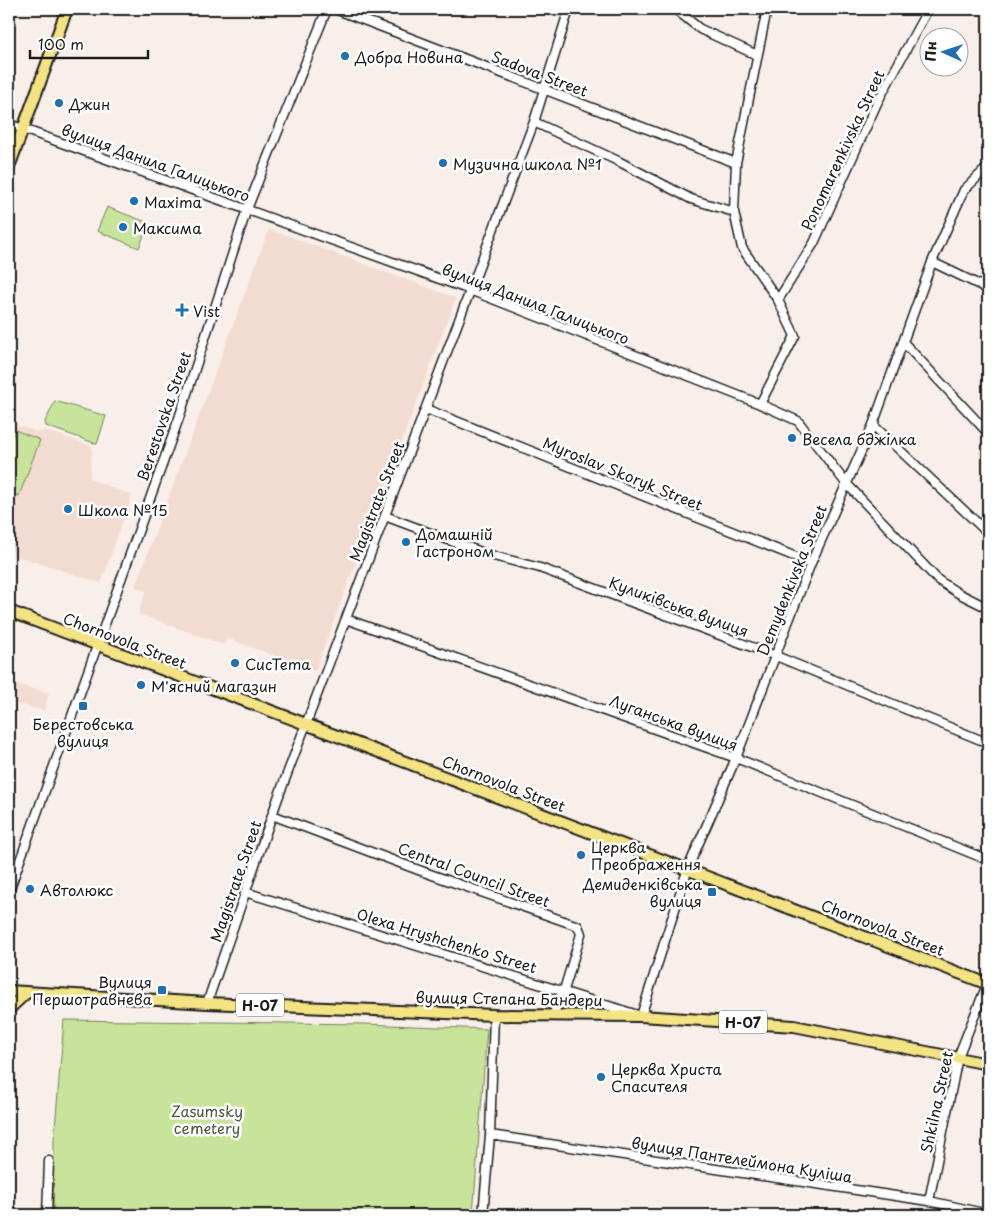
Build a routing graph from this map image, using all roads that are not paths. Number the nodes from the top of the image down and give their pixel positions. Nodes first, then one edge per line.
1 (66, 9) edge
2 (326, 9) edge
3 (335, 9) edge
4 (569, 9) edge
5 (675, 9) edge
6 (767, 9) edge
7 (928, 9) edge
8 (758, 55) junction
9 (544, 89) junction
10 (534, 122) junction
11 (9, 124) edge
12 (22, 129) junction
13 (736, 163) junction
14 (9, 167) edge
15 (988, 167) edge
16 (247, 209) junction
17 (734, 212) junction
18 (932, 262) junction
19 (988, 289) edge
20 (469, 290) junction
21 (778, 300) junction
22 (904, 342) junction
23 (760, 404) junction
24 (426, 409) junction
25 (872, 425) junction
26 (988, 433) edge
27 (846, 482) junction
28 (385, 516) junction
29 (988, 533) edge
30 (811, 563) junction
31 (988, 607) edge
32 (9, 611) edge
33 (346, 619) junction
34 (96, 645) junction
35 (776, 656) junction
36 (306, 725) junction
37 (988, 743) edge
38 (736, 758) junction
39 (272, 815) junction
40 (988, 860) edge
41 (688, 868) junction
42 (9, 891) edge
43 (245, 892) junction
44 (988, 983) edge
45 (564, 990) junction
46 (9, 991) edge
47 (26, 993) junction
48 (207, 1003) junction
49 (9, 1009) edge
50 (494, 1015) junction
51 (553, 1015) junction
52 (641, 1016) junction
53 (958, 1057) junction
54 (988, 1064) edge
55 (490, 1135) junction
56 (49, 1161) dead end
57 (929, 1201) junction
58 (988, 1214) edge
59 (47, 1215) edge
60 (483, 1215) edge

1 - 12 main road
2 - 16 street, Berestovska Street
3 - 9 street, Sadova Street
4 - 9 street, Magistrate Street
5 - 8 street
6 - 8 street
7 - 21 street, Ponomarenkivska Street
8 - 13 street
9 - 10 street, Magistrate Street
9 - 13 street, Sadova Street
10 - 17 street
10 - 20 street, Magistrate Street
11 - 12 street, вулиця Данила Галицького
12 - 14 main road
12 - 16 street, вулиця Данила Галицького
13 - 17 street
15 - 18 street, Demydenkivska Street
16 - 20 street, вулиця Данила Галицького
16 - 34 street, Berestovska Street
17 - 21 street
18 - 19 street
18 - 22 street, Demydenkivska Street
20 - 23 street, вулиця Данила Галицького
20 - 24 street, Magistrate Street
21 - 23 street
22 - 25 street, Demydenkivska Street
22 - 26 street
23 - 27 street, вулиця Данила Галицького
24 - 28 street, Magistrate Street
24 - 30 street, Myroslav Skoryk Street
25 - 27 street, Demydenkivska Street
25 - 29 street
27 - 30 street, Demydenkivska Street
27 - 31 street, вулиця Данила Галицького
28 - 33 street, Magistrate Street
28 - 35 street, Куликівська вулиця
30 - 35 street, Demydenkivska Street
32 - 34 main road, Chornovola Street
33 - 36 street, Magistrate Street
33 - 38 street, Луганська вулиця
34 - 36 main road, Chornovola Street
34 - 42 street, Berestovska Street
35 - 37 street, Куликівська вулиця
35 - 38 street, Demydenkivska Street
36 - 39 street, Magistrate Street
36 - 41 main road, Chornovola Street
38 - 40 street, Луганська вулиця
38 - 41 street, Demydenkivska Street
39 - 43 street, Magistrate Street
39 - 45 street, Central Council Street
41 - 44 main road, Chornovola Street
41 - 52 street, Demydenkivska Street
43 - 45 street, Olexa Hryshchenko Street
43 - 48 street, Magistrate Street
44 - 53 street, Shkilna Street
45 - 51 street, Central Council Street
45 - 52 street, Olexa Hryshchenko Street
46 - 47 main road, вулиця Степана Бандери / Н-07
47 - 48 main road, вулиця Степана Бандери / Н-07
47 - 49 main road
48 - 50 main road, вулиця Степана Бандери / Н-07
50 - 51 main road, вулиця Степана Бандери / Н-07
50 - 55 street
51 - 52 main road, вулиця Степана Бандери / Н-07
52 - 53 main road, вулиця Степана Бандери / Н-07
53 - 54 main road, вулиця Степана Бандери / Н-07
53 - 57 street, Shkilna Street
55 - 57 street, вулиця Пантелеймона Куліша
55 - 60 street
56 - 59 street
57 - 58 street, вулиця Пантелеймона Куліша

